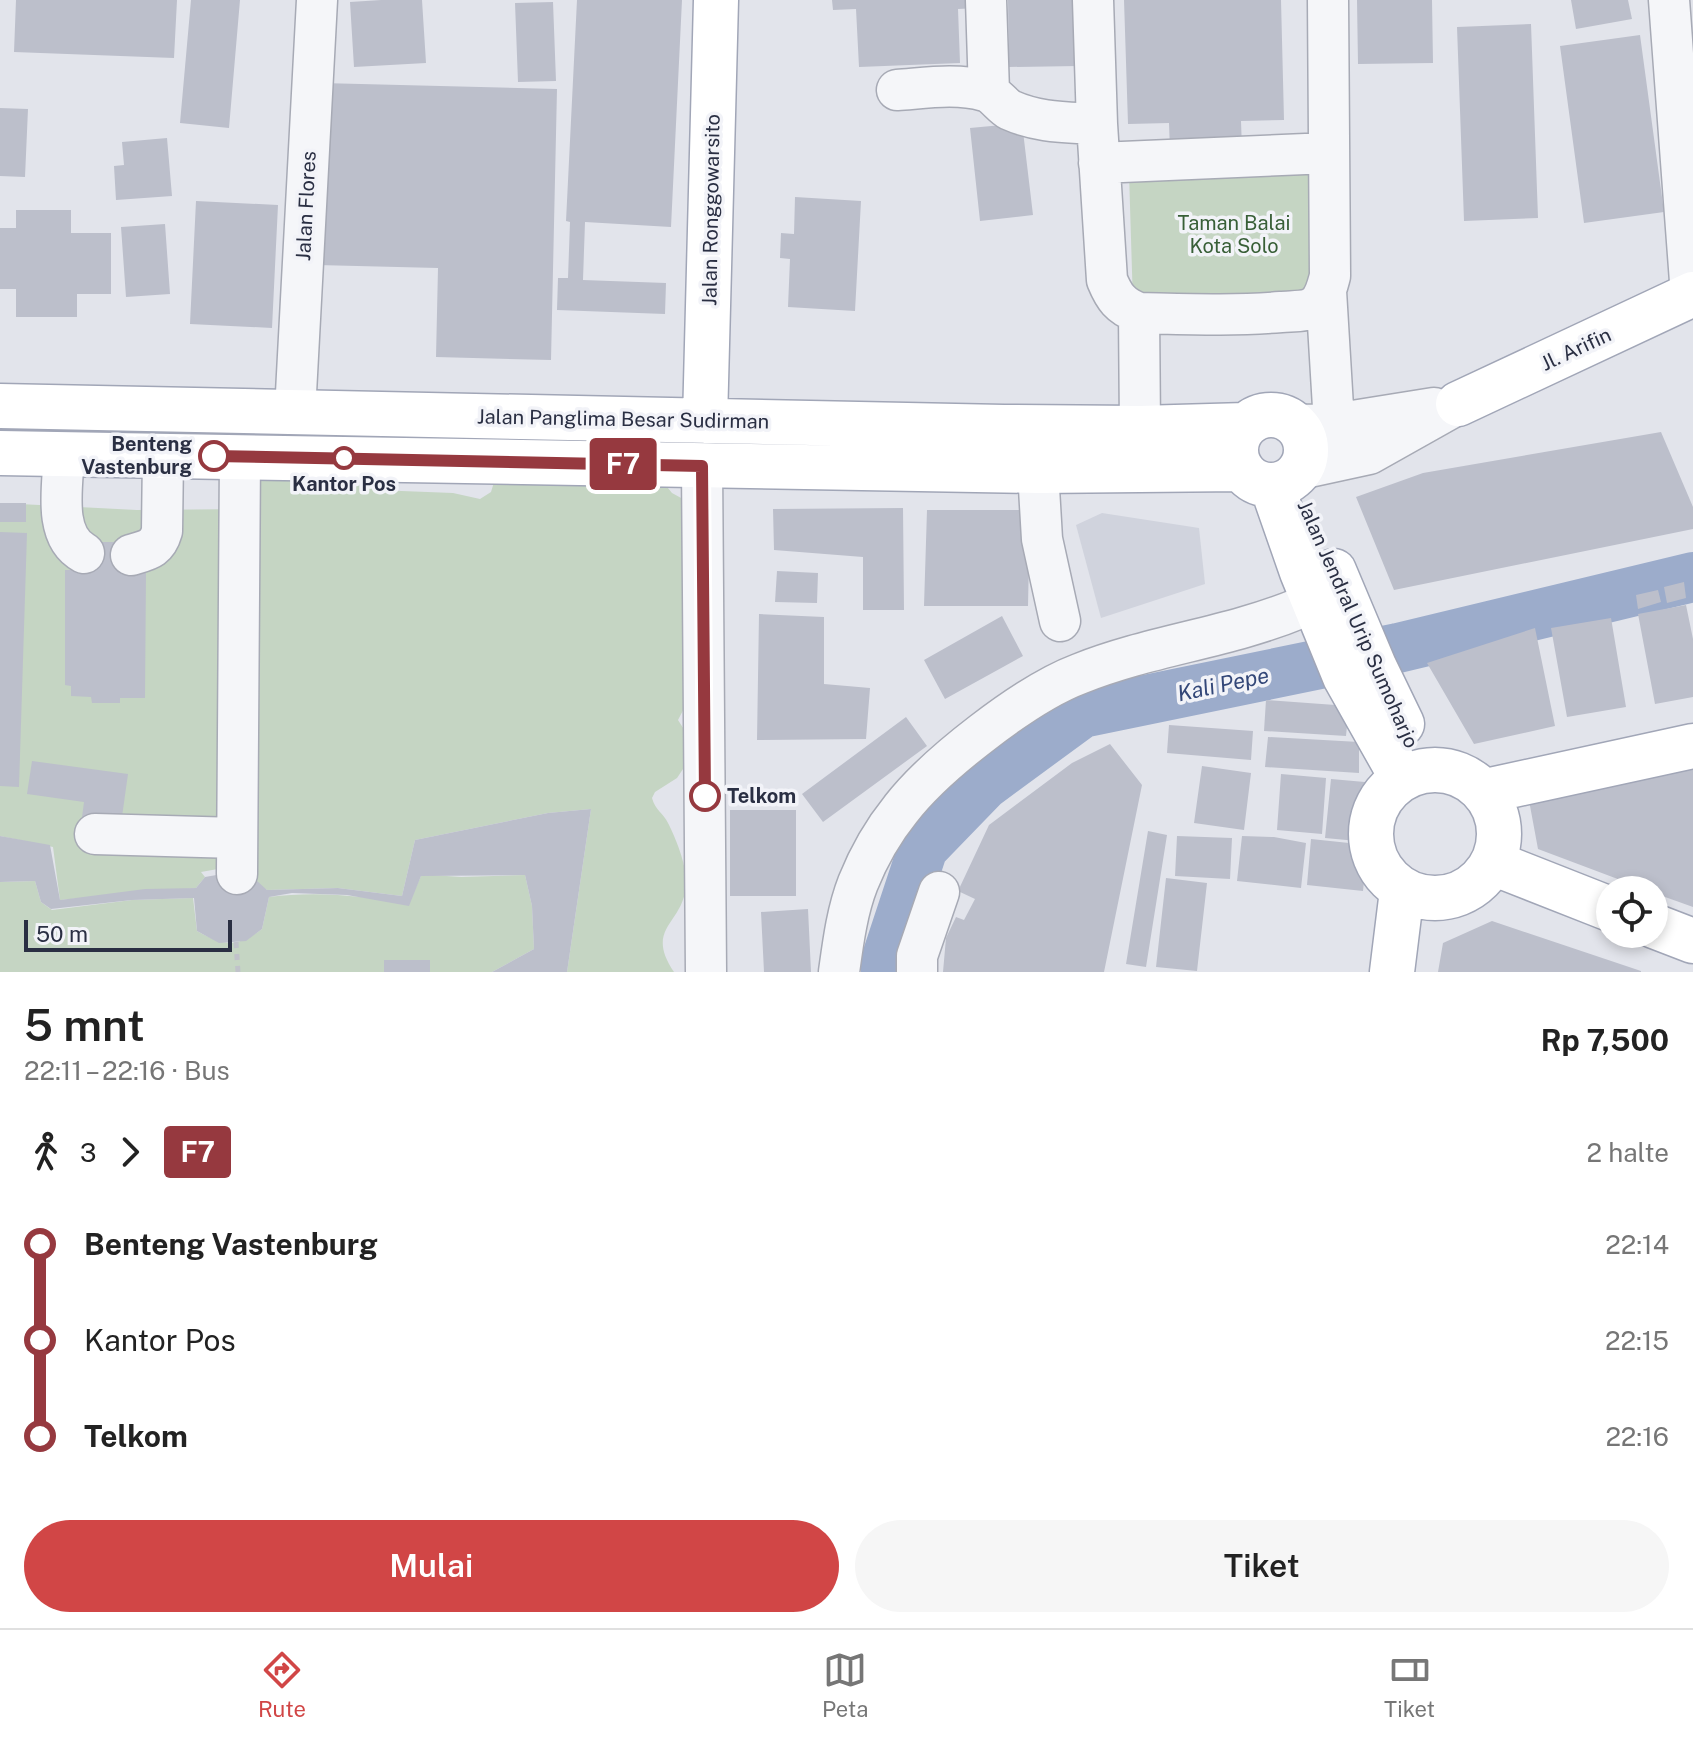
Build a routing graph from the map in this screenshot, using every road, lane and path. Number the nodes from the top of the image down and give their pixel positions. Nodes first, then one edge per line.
1 (317, 0) edge
2 (716, 0) edge
3 (986, 0) edge
4 (1093, 0) edge
5 (1328, 0) edge
6 (1669, 0) edge
7 (897, 90) dead end
8 (989, 92) junction
9 (1097, 124) junction
10 (1329, 153) junction
11 (1099, 163) junction
12 (1326, 291) junction
13 (1692, 295) edge
14 (1139, 313) junction
15 (1458, 404) junction
16 (0, 406) edge
17 (295, 412) junction
18 (705, 421) junction
19 (1315, 424) junction
20 (1246, 425) junction
21 (1140, 428) junction
22 (0, 453) edge
23 (64, 454) junction
24 (163, 456) junction
25 (240, 456) junction
26 (702, 466) junction
27 (1038, 471) junction
28 (1277, 475) junction
29 (84, 553) dead end
30 (131, 555) dead end
31 (1311, 582) junction
32 (1060, 621) dead end
33 (1693, 746) edge
34 (1412, 774) junction
35 (1486, 791) junction
36 (95, 834) dead end
37 (1493, 863) junction
38 (1402, 891) junction
39 (939, 892) dead end
40 (1596, 903) edge
41 (1668, 931) edge
42 (1693, 941) edge
43 (236, 942) dead end
44 (238, 972) edge
45 (706, 972) edge
46 (839, 972) edge
47 (917, 972) edge
48 (1392, 972) edge

1 - 17 street, Jalan Flores
2 - 18 main road, Jalan Ronggowarsito
3 - 8 street
4 - 9 street
5 - 10 street
6 - 13 street
7 - 8 street
8 - 9 street
9 - 11 street
10 - 11 street
10 - 12 street
11 - 14 street
12 - 14 street
12 - 19 street
13 - 15 main road, Jl. Arifin
14 - 21 street
15 - 19 street
15 - 28 street
16 - 17 main road, Jalan Panglima Besar Sudirman
17 - 18 main road, Jalan Panglima Besar Sudirman
18 - 21 main road, Jalan Panglima Besar Sudirman
19 - 20 main road, Jalan Panglima Besar Sudirman
19 - 28 main road
20 - 21 main road, Jalan Panglima Besar Sudirman
20 - 28 main road
22 - 23 main road
23 - 24 main road
23 - 29 street
24 - 25 main road
24 - 30 street
25 - 26 main road
25 - 36 street
26 - 27 main road
26 - 45 street
27 - 28 main road
27 - 32 street
28 - 31 main road, Jalan Jendral Urip Sumoharjo
31 - 34 main road, Jalan Jendral Urip Sumoharjo
31 - 46 street
33 - 35 main road
34 - 35 main road
34 - 38 main road
35 - 37 main road
37 - 38 main road
37 - 40 main road
38 - 48 main road
39 - 47 street
41 - 42 main road
43 - 44 path

